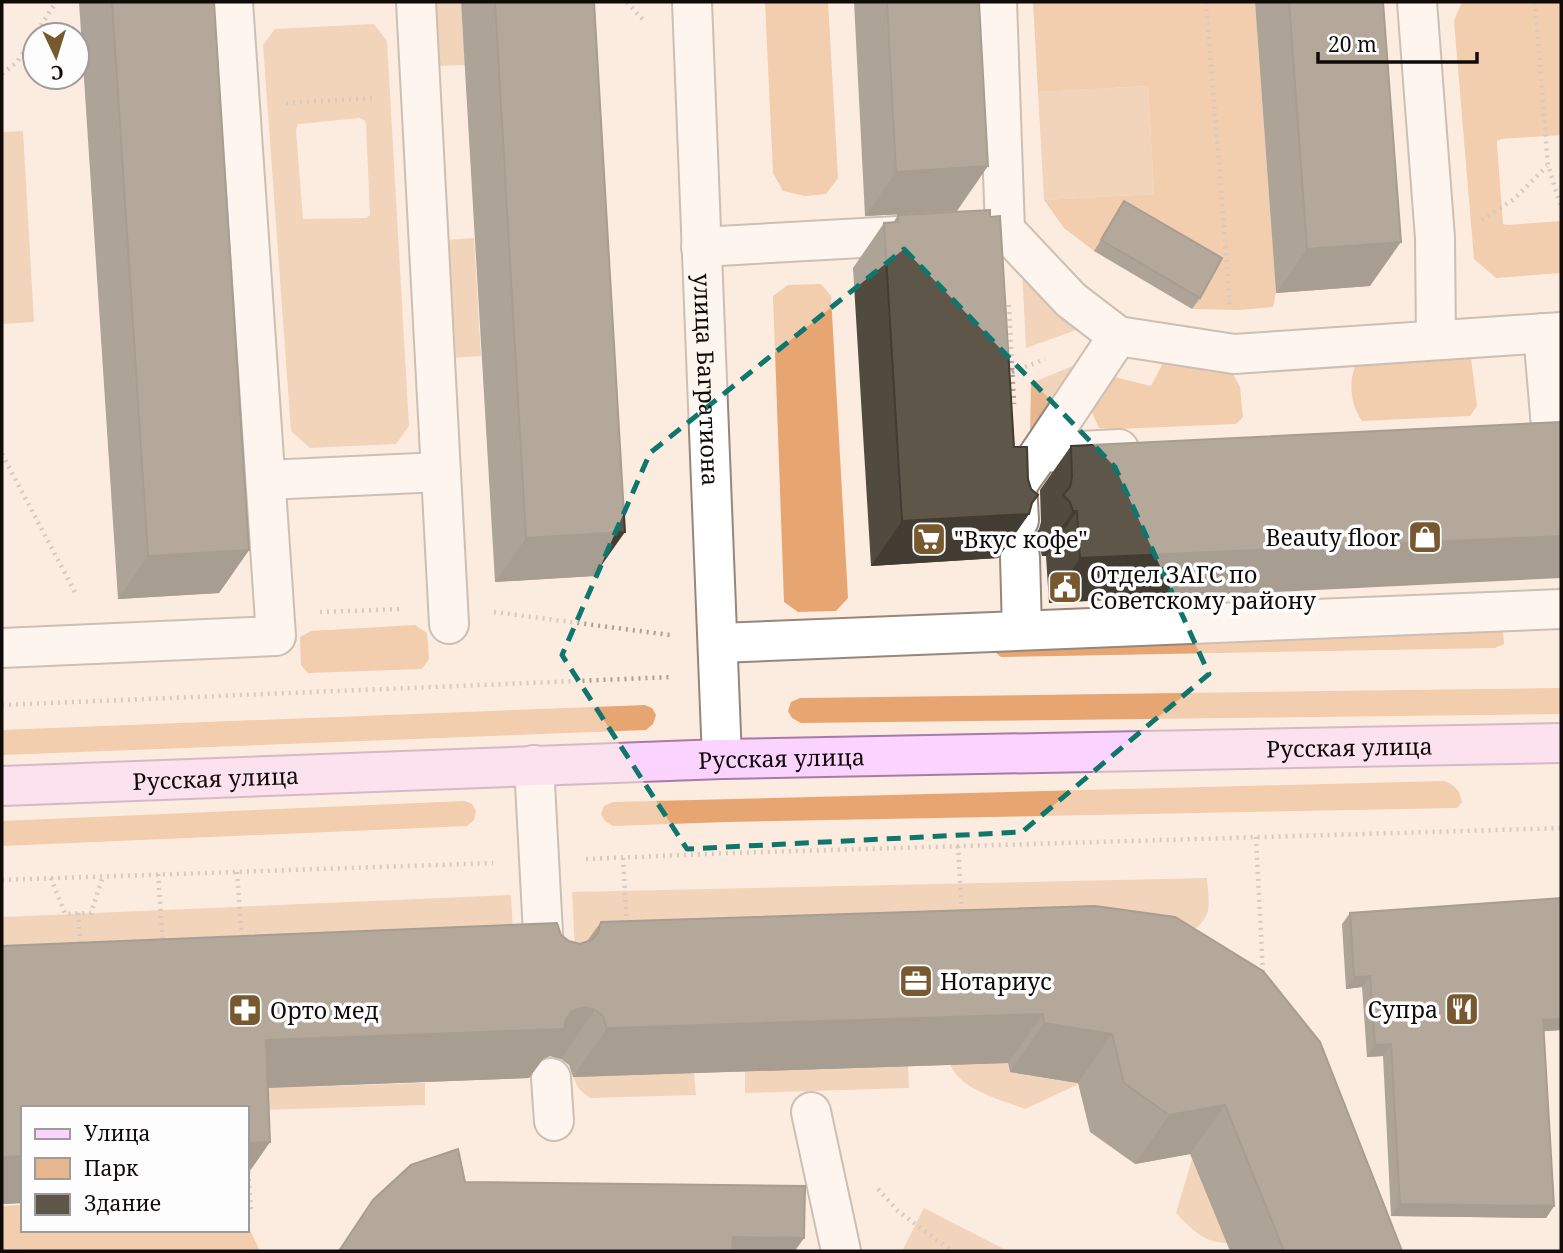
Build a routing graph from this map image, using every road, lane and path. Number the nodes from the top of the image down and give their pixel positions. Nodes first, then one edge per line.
1 (56, 2) edge
2 (233, 2) edge
3 (416, 2) edge
4 (627, 2) edge
5 (692, 2) edge
6 (997, 2) edge
7 (1206, 2) edge
8 (1416, 2) edge
9 (1535, 2) edge
10 (648, 26) dead end
11 (2, 74) edge
12 (421, 96) junction
13 (240, 106) junction
14 (1548, 165) junction
15 (1561, 206) edge
16 (1005, 230) junction
17 (1435, 238) junction
18 (701, 247) junction
19 (1552, 332) edge
20 (1118, 336) junction
21 (1436, 340) junction
22 (1234, 354) junction
23 (1014, 410) edge
24 (1556, 427) edge
25 (1510, 429) edge
26 (1155, 447) edge
27 (1040, 453) junction
28 (2, 454) edge
29 (442, 472) junction
30 (266, 481) junction
31 (1561, 609) edge
32 (274, 614) junction
33 (449, 616) junction
34 (1022, 630) junction
35 (674, 635) dead end
36 (102, 643) junction
37 (718, 643) junction
38 (2, 648) edge
39 (1561, 743) edge
40 (722, 758) junction
41 (534, 765) junction
42 (2, 786) edge
43 (1561, 828) edge
44 (1256, 837) junction
45 (958, 846) junction
46 (623, 858) junction
47 (539, 862) junction
48 (237, 872) junction
49 (158, 874) junction
50 (103, 876) junction
51 (51, 878) junction
52 (2, 880) edge
53 (78, 913) junction
54 (963, 921) edge
55 (627, 927) edge
56 (242, 942) edge
57 (163, 949) edge
58 (81, 952) edge
59 (545, 971) edge
60 (1263, 976) edge
61 (551, 1078) edge
62 (811, 1112) dead end
63 (554, 1121) dead end
64 (248, 1158) edge
65 (248, 1212) edge
66 (841, 1251) edge

1 - 11 path
2 - 13 street
3 - 12 street
4 - 10 path
5 - 18 street, улица Багратиона
6 - 16 street
7 - 22 path
8 - 17 street
9 - 14 path
12 - 13 path
12 - 29 street
13 - 30 street
14 - 15 path
14 - 17 path
16 - 18 street
16 - 20 street
16 - 23 path
17 - 21 street
18 - 37 street, улица Багратиона
19 - 21 street
19 - 24 street
20 - 22 street
20 - 27 street
21 - 22 street
24 - 25 street
26 - 27 street
27 - 34 street
28 - 36 path
29 - 30 street
29 - 33 street
30 - 32 street
31 - 34 street
32 - 33 path
32 - 36 street
33 - 35 path
34 - 37 street
36 - 38 street
37 - 40 street, улица Багратиона
39 - 40 main road, Русская улица
40 - 41 main road, Русская улица
41 - 42 main road, Русская улица
41 - 47 street
43 - 44 path
44 - 45 path
44 - 60 path
45 - 46 path
45 - 54 path
46 - 47 path
46 - 55 path
47 - 48 path
47 - 59 street
48 - 49 path
48 - 56 path
49 - 50 path
49 - 57 path
50 - 51 path
50 - 53 path
51 - 52 path
51 - 53 path
53 - 58 path
61 - 63 street
62 - 66 street
64 - 65 path

